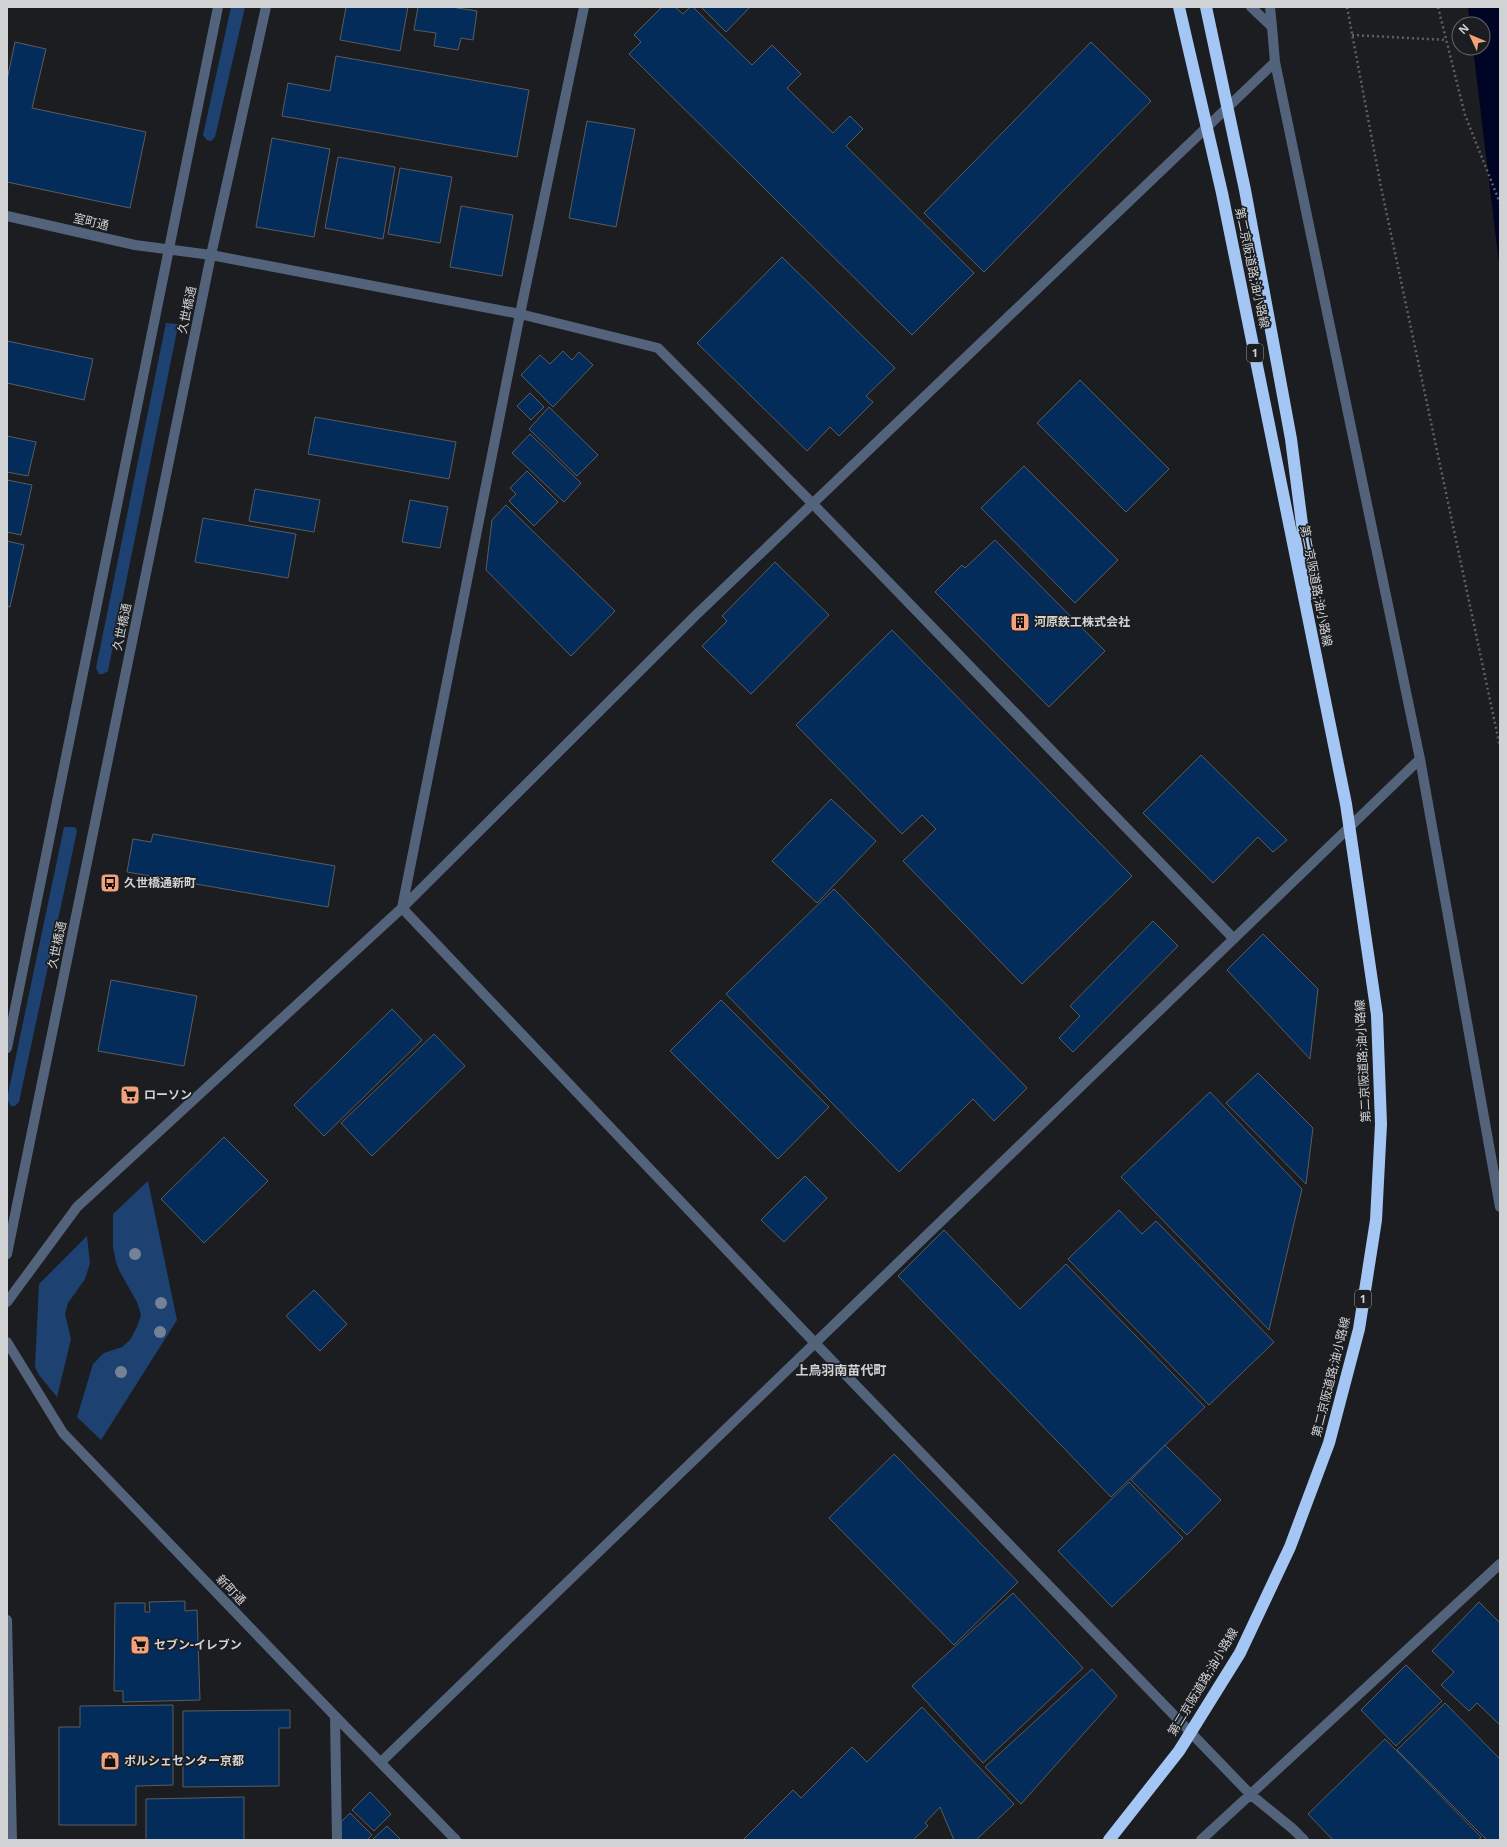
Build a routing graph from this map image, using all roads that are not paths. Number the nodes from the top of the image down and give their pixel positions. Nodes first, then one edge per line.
1 (218, 7) edge
2 (266, 7) edge
3 (584, 7) edge
4 (1179, 7) edge
5 (1206, 7) edge
6 (1251, 7) edge
7 (1270, 7) edge
8 (1272, 27) junction
9 (1275, 62) junction
10 (7, 216) edge
11 (170, 248) junction
12 (211, 255) junction
13 (520, 314) junction
14 (812, 503) junction
15 (1324, 700) junction
16 (1420, 759) junction
17 (402, 908) junction
18 (1234, 939) junction
19 (7, 1048) edge
20 (1500, 1207) edge
21 (7, 1254) edge
22 (7, 1302) edge
23 (7, 1342) edge
24 (815, 1343) junction
25 (1500, 1564) edge
26 (7, 1620) edge
27 (335, 1716) junction
28 (381, 1762) junction
29 (1250, 1794) junction
30 (12, 1840) edge
31 (337, 1840) edge
32 (456, 1840) edge
33 (1109, 1840) edge
34 (1201, 1840) edge
35 (1304, 1840) edge

1 - 11 street
2 - 12 street, 久世橋通
3 - 13 street
4 - 15 highway, 第二京阪道路;油小路線 / 1, bridge
5 - 15 highway, 第二京阪道路;油小路線 / 1, bridge
6 - 8 street
7 - 8 street
8 - 9 street
9 - 14 street
9 - 16 street
10 - 11 street, 室町通
11 - 12 street, 室町通
11 - 19 street
12 - 13 street, 室町通
12 - 21 street, 久世橋通
13 - 14 street, 室町通
13 - 17 street
14 - 17 street
14 - 18 street, 室町通
15 - 33 highway, 第二京阪道路;油小路線 / 1, bridge
16 - 18 street
16 - 20 street
17 - 22 street
17 - 24 street
18 - 24 street
23 - 27 street, 新町通
24 - 28 street
24 - 29 street
25 - 29 street
26 - 30 street
27 - 28 street, 新町通
27 - 31 street
28 - 32 street, 新町通
29 - 34 street
29 - 35 street

